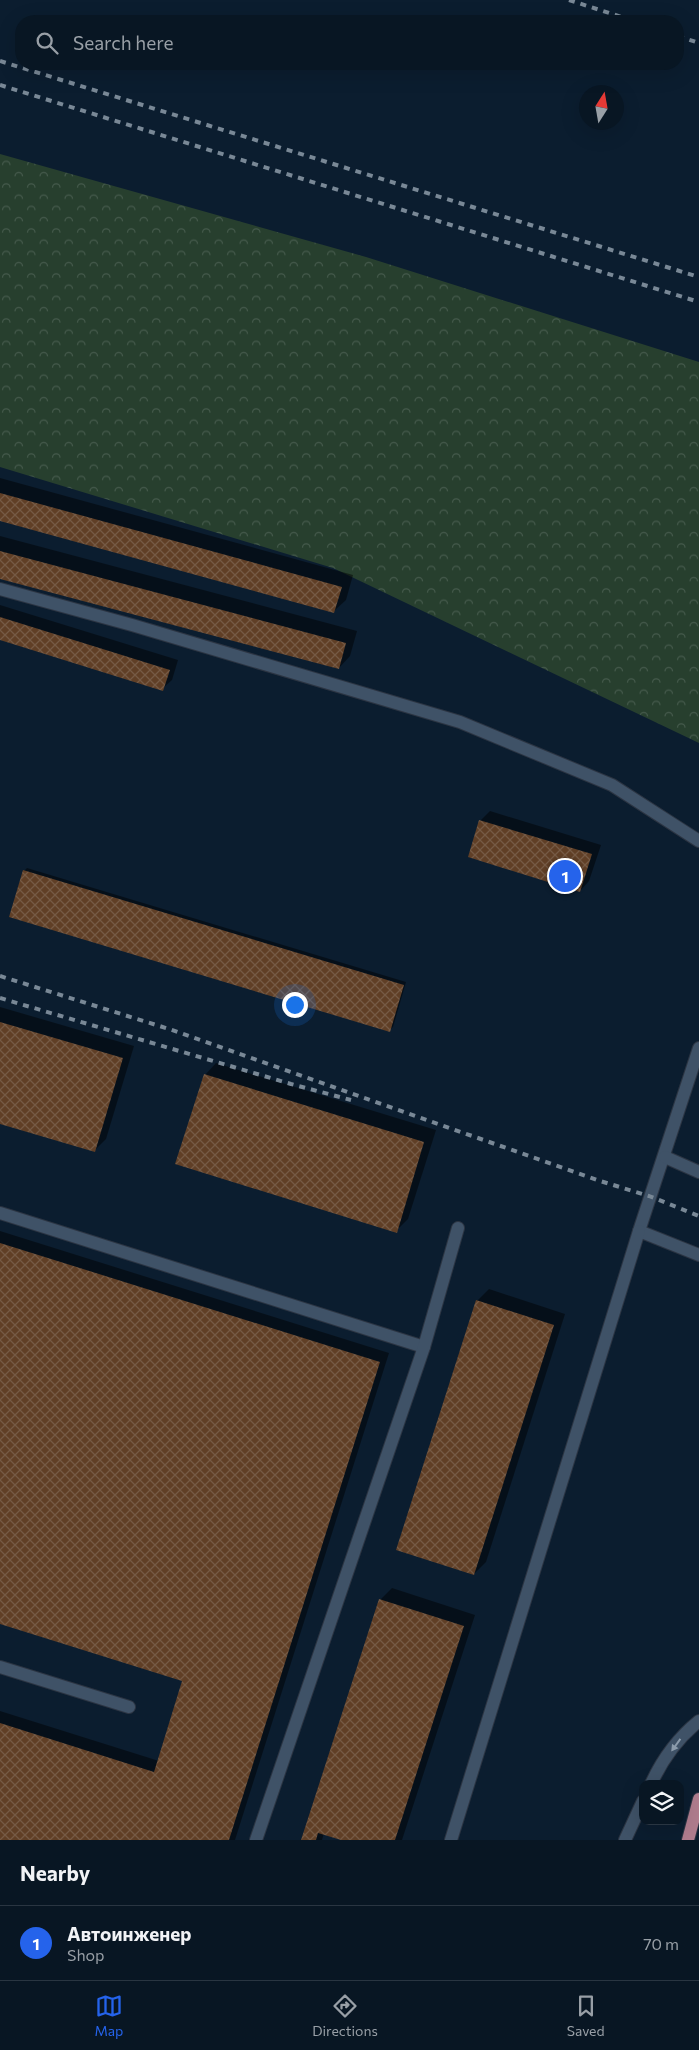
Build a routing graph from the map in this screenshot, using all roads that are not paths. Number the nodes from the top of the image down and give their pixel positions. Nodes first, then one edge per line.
1 (0, 589) edge
2 (699, 841) edge
3 (699, 1048) edge
4 (665, 1157) junction
5 (699, 1172) edge
6 (0, 1213) edge
7 (458, 1228) dead end
8 (639, 1231) junction
9 (699, 1255) edge
10 (424, 1347) junction
11 (0, 1667) edge
12 (129, 1707) dead end
13 (699, 1721) edge
14 (653, 1780) edge
15 (699, 1799) edge
16 (639, 1810) edge
17 (256, 1840) edge
18 (451, 1840) edge
19 (625, 1840) edge
20 (688, 1840) edge

1 - 2 street
3 - 4 street
4 - 5 street
4 - 8 street
6 - 10 street
7 - 10 street
8 - 9 street
8 - 18 street
10 - 17 street
11 - 12 street
13 -> 14 street
15 - 20 main road
16 - 19 street

